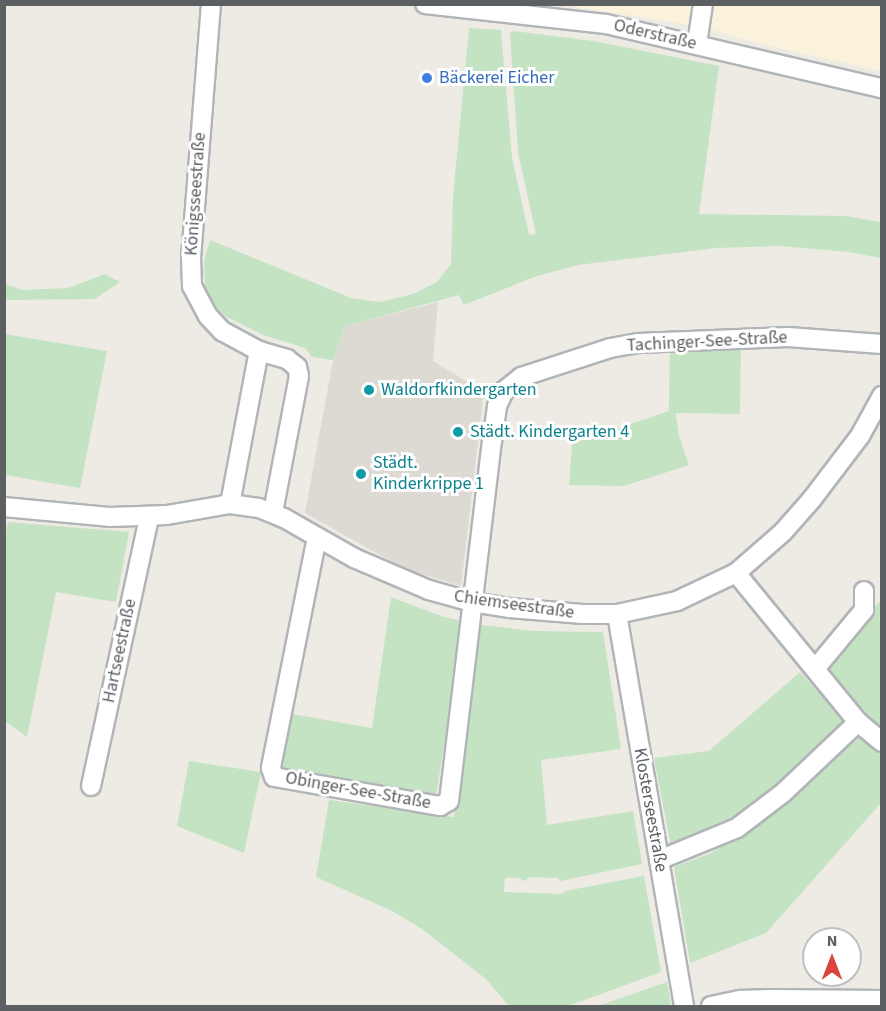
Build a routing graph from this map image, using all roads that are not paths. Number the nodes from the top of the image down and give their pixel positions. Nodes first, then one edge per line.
1 (211, 4) edge
2 (425, 4) edge
3 (703, 4) edge
4 (697, 44) junction
5 (882, 88) edge
6 (882, 344) edge
7 (259, 351) junction
8 (882, 396) edge
9 (230, 504) junction
10 (4, 507) edge
11 (273, 512) junction
12 (149, 517) junction
13 (317, 537) junction
14 (736, 573) junction
15 (864, 591) dead end
16 (472, 602) junction
17 (617, 614) junction
18 (815, 669) junction
19 (858, 722) junction
20 (882, 742) edge
21 (91, 786) dead end
22 (659, 860) junction
23 (882, 1000) edge
24 (684, 1006) edge
25 (711, 1006) edge

1 - 7 street, Königsseestraße
2 - 4 street, Oderstraße
3 - 4 street
4 - 5 street, Oderstraße
6 - 16 street, Tachinger-See-Straße
7 - 9 street
7 - 11 street, Königsseestraße
8 - 14 street, Chiemseestraße
9 - 11 street, Chiemseestraße
9 - 12 street, Chiemseestraße
10 - 12 street, Chiemseestraße
11 - 13 street, Chiemseestraße
12 - 21 street, Hartseestraße
13 - 16 street, Chiemseestraße
13 - 16 street, Obinger-See-Straße
14 - 17 street, Chiemseestraße
14 - 18 street
15 - 18 street
16 - 17 street, Chiemseestraße
17 - 22 street, Klosterseestraße
18 - 19 street
19 - 20 street
19 - 22 street
22 - 24 street, Klosterseestraße
23 - 25 street

